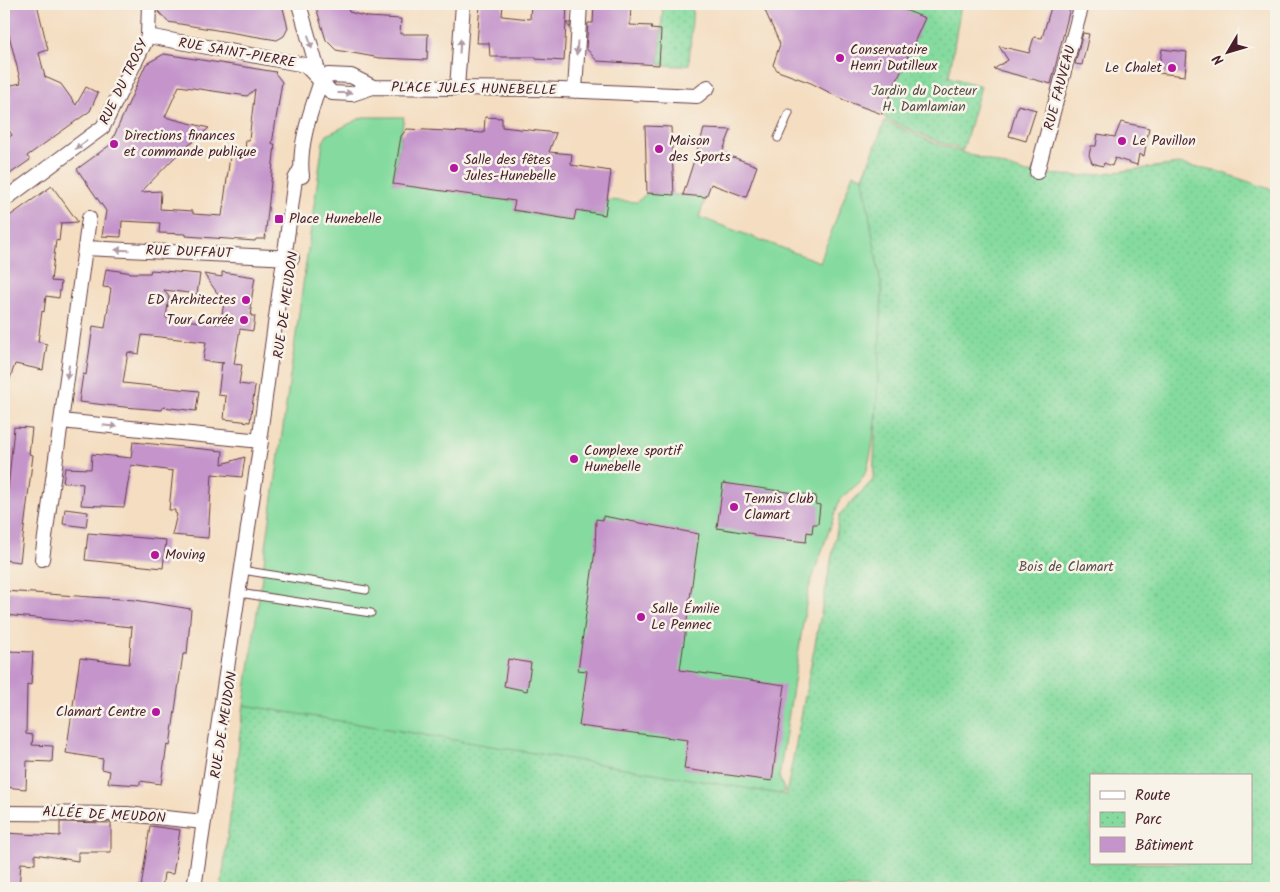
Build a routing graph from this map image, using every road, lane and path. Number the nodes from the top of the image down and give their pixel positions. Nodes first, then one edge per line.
1 (149, 4) edge
2 (299, 4) edge
3 (463, 4) edge
4 (580, 4) edge
5 (1082, 4) edge
6 (148, 30) junction
7 (321, 81) junction
8 (457, 88) junction
9 (708, 88) dead end
10 (575, 92) junction
11 (789, 113) dead end
12 (778, 138) dead end
13 (1037, 172) dead end
14 (4, 200) edge
15 (89, 218) dead end
16 (85, 248) junction
17 (289, 258) junction
18 (61, 421) junction
19 (261, 440) junction
20 (42, 559) dead end
21 (242, 570) junction
22 (366, 590) dead end
23 (239, 593) junction
24 (371, 613) dead end
25 (4, 813) edge
26 (204, 822) junction
27 (194, 888) edge

1 - 6 street, RUE DU TROSY
2 -> 7 street
8 -> 3 street
4 -> 10 street
5 - 13 street, RUE FAUVEAU
6 - 7 street, RUE SAINT-PIERRE
6 -> 14 street, RUE DU TROSY
7 - 8 street, PLACE JULES HUNEBELLE
7 - 17 street, RUE DE MEUDON
8 - 10 street, PLACE JULES HUNEBELLE
9 - 10 street, PLACE JULES HUNEBELLE
11 - 12 lane
15 - 16 street
17 -> 16 street, RUE DUFFAUT
16 -> 18 street
17 - 19 street, RUE DE MEUDON
18 -> 19 street
18 - 20 street
19 - 21 street, RUE DE MEUDON
21 - 22 lane
21 - 23 street, RUE DE MEUDON
23 - 24 lane
23 - 26 street, RUE DE MEUDON
25 - 26 street, ALLÉE DE MEUDON
26 - 27 street, RUE DE MEUDON

